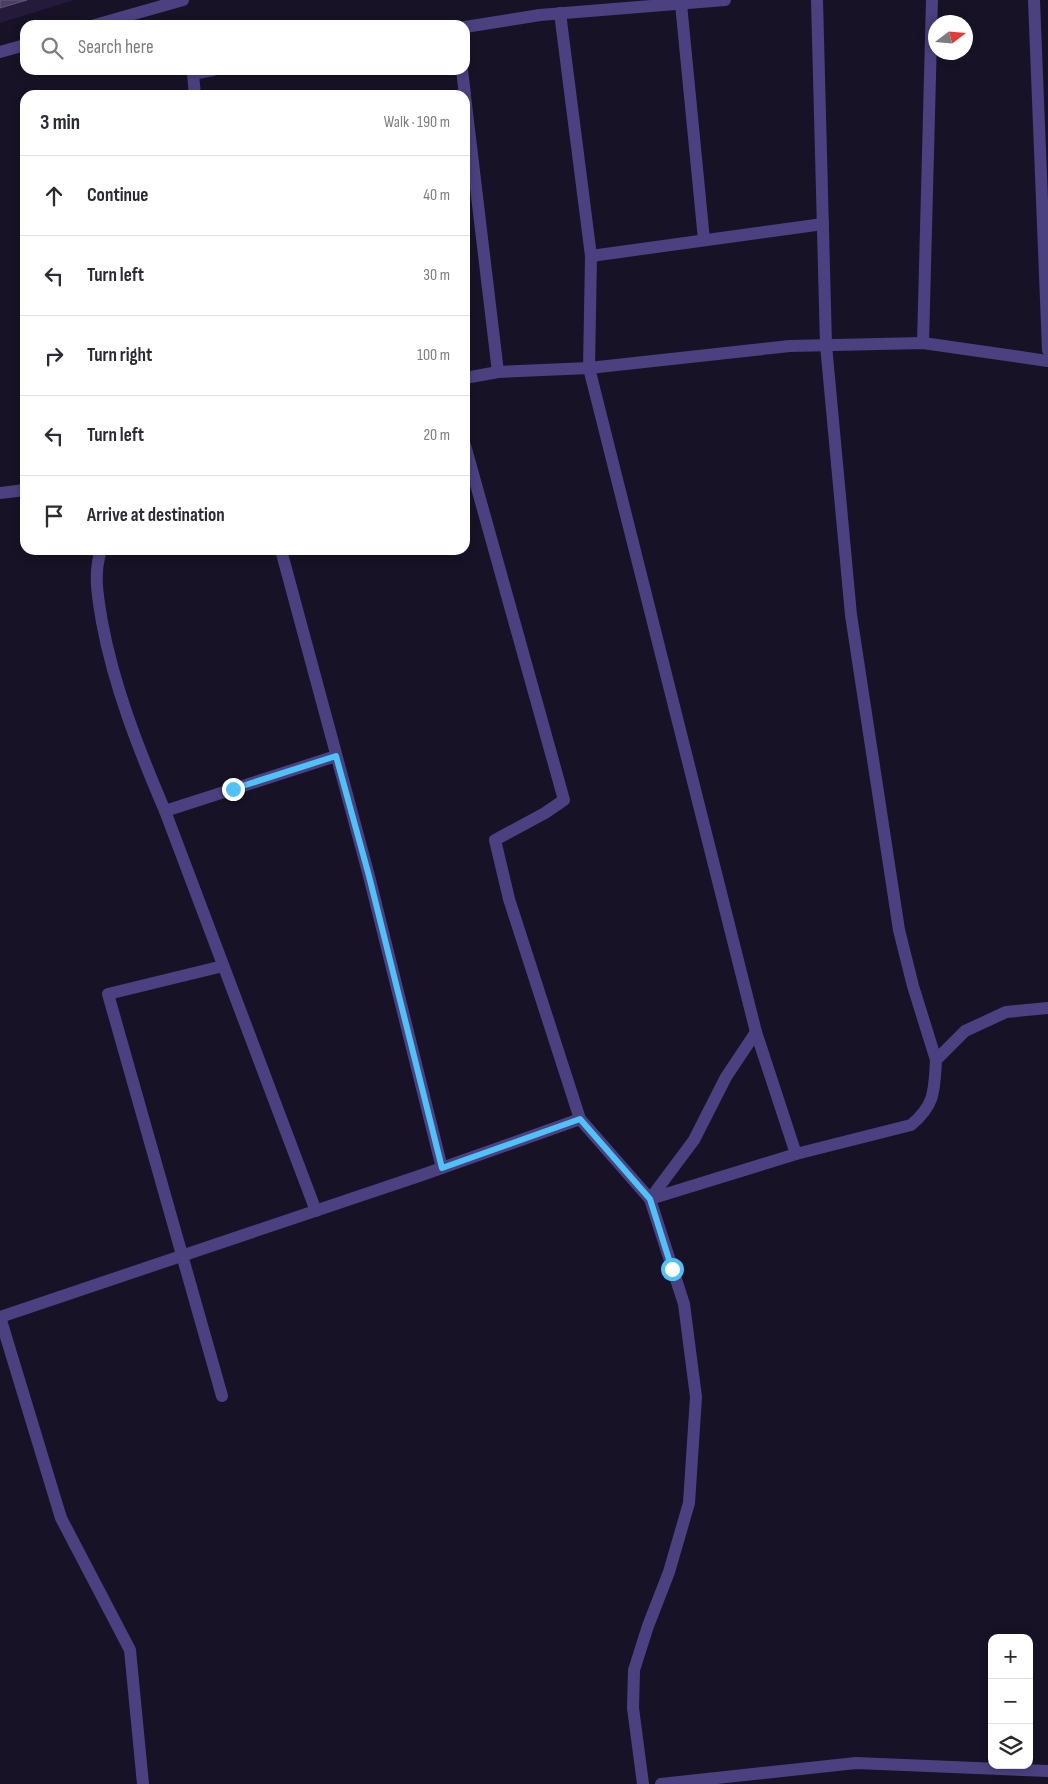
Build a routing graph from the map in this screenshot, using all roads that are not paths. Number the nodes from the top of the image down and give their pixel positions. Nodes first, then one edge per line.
1 (183, 0) edge
2 (725, 0) edge
3 (817, 0) edge
4 (932, 0) edge
5 (1034, 0) edge
6 (680, 4) junction
7 (560, 13) junction
8 (113, 20) edge
9 (470, 26) edge
10 (20, 46) edge
11 (0, 52) edge
12 (193, 75) edge
13 (463, 75) edge
14 (195, 90) edge
15 (464, 90) edge
16 (470, 138) edge
17 (823, 224) junction
18 (704, 240) junction
19 (591, 256) junction
20 (923, 343) junction
21 (826, 345) junction
22 (1048, 350) edge
23 (1048, 361) edge
24 (589, 368) junction
25 (498, 372) junction
26 (470, 377) edge
27 (470, 463) edge
28 (20, 491) edge
29 (0, 493) edge
30 (99, 555) edge
31 (282, 555) edge
32 (336, 756) junction
33 (165, 811) junction
34 (223, 966) junction
35 (1048, 1008) edge
36 (756, 1032) junction
37 (936, 1060) junction
38 (580, 1119) junction
39 (796, 1154) junction
40 (442, 1168) junction
41 (650, 1199) junction
42 (316, 1211) junction
43 (182, 1255) junction
44 (0, 1317) edge
45 (222, 1396) dead end
46 (1048, 1771) edge
47 (143, 1784) edge
48 (643, 1784) edge
49 (661, 1784) edge

1 - 8 street
2 - 6 street
3 - 17 street
4 - 20 street
5 - 22 street
6 - 7 street
6 - 18 street
7 - 9 street
7 - 19 street
10 - 11 street
12 - 14 street
13 - 15 street
16 - 25 street
17 - 18 street
17 - 21 street
18 - 19 street
19 - 24 street
20 - 21 street
20 - 23 street
21 - 24 street
21 - 37 street
24 - 25 street
24 - 36 street
25 - 26 street
27 - 38 street
28 - 29 street
30 - 33 street
31 - 32 street
32 - 33 street
32 - 40 street
33 - 34 street
34 - 42 street
34 - 43 street
35 - 37 street
36 - 39 street
36 - 41 street
37 - 39 street
38 - 40 street
38 - 41 street
39 - 41 street
40 - 42 street
41 - 48 street
42 - 43 street
43 - 44 street
43 - 45 street
44 - 47 street
46 - 49 street

